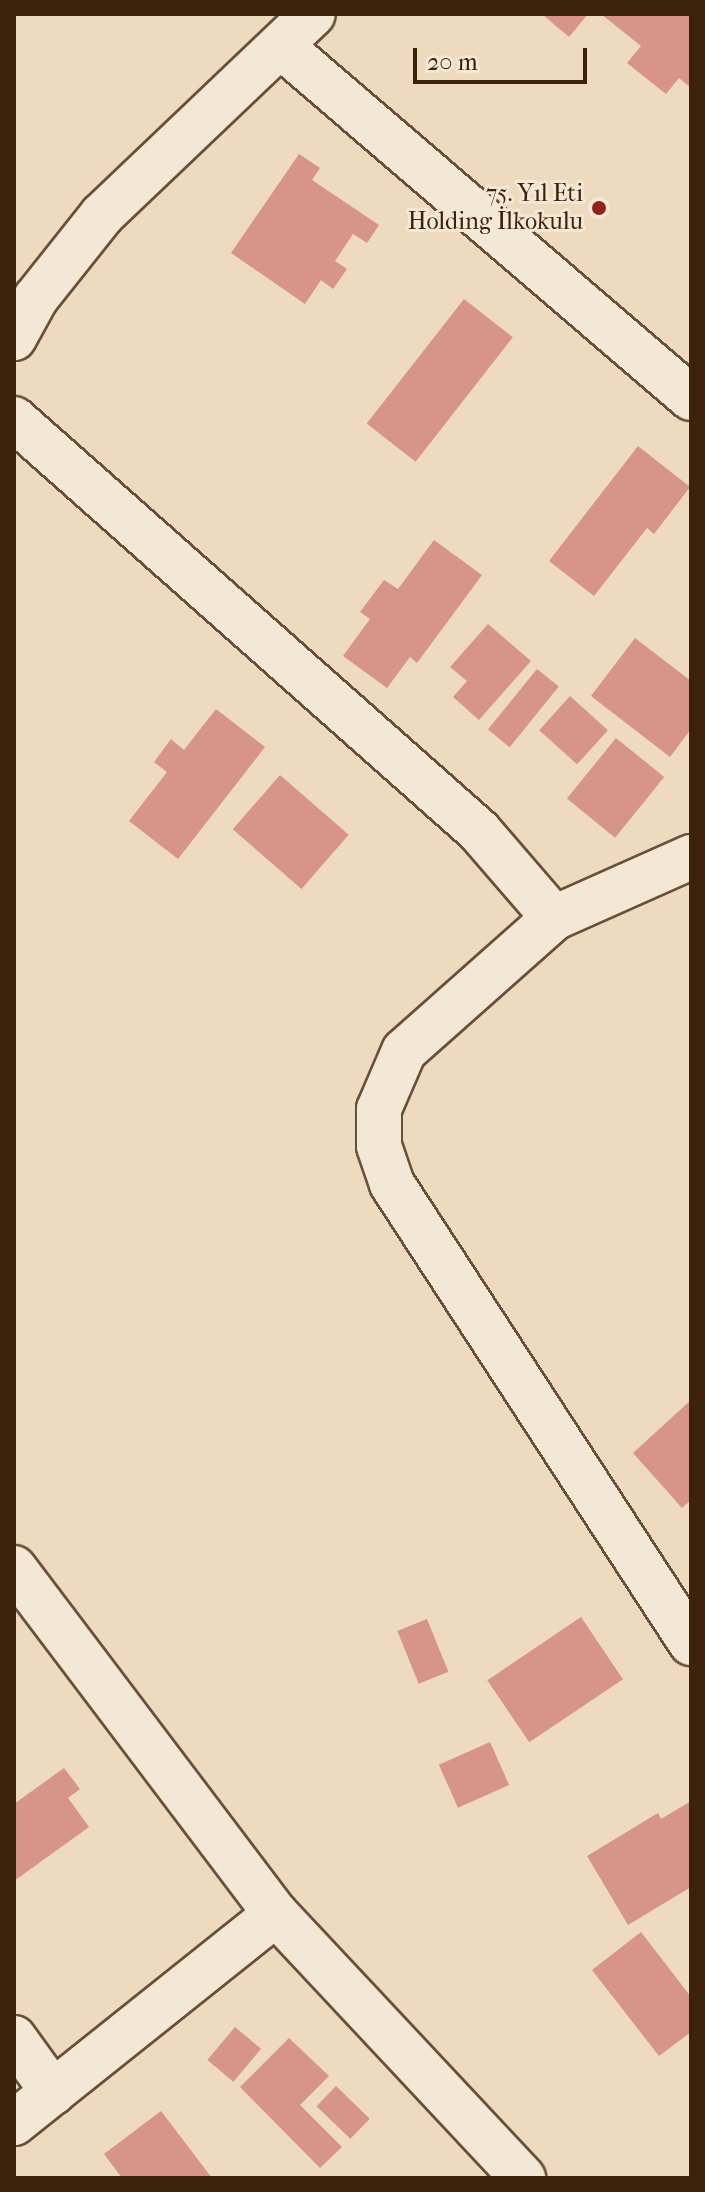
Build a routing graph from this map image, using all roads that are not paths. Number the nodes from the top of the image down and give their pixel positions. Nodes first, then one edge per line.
1 (313, 14) edge
2 (282, 47) junction
3 (14, 338) edge
4 (691, 398) edge
5 (14, 419) edge
6 (691, 857) edge
7 (554, 918) junction
8 (14, 1568) edge
9 (691, 1643) edge
10 (276, 1914) junction
11 (14, 2038) edge
12 (53, 2092) junction
13 (14, 2123) edge
14 (523, 2178) edge

1 - 2 street
2 - 3 street
2 - 4 street
5 - 7 street
6 - 7 street
7 - 9 street
8 - 10 street
10 - 12 street
10 - 14 street
11 - 12 street
12 - 13 street

